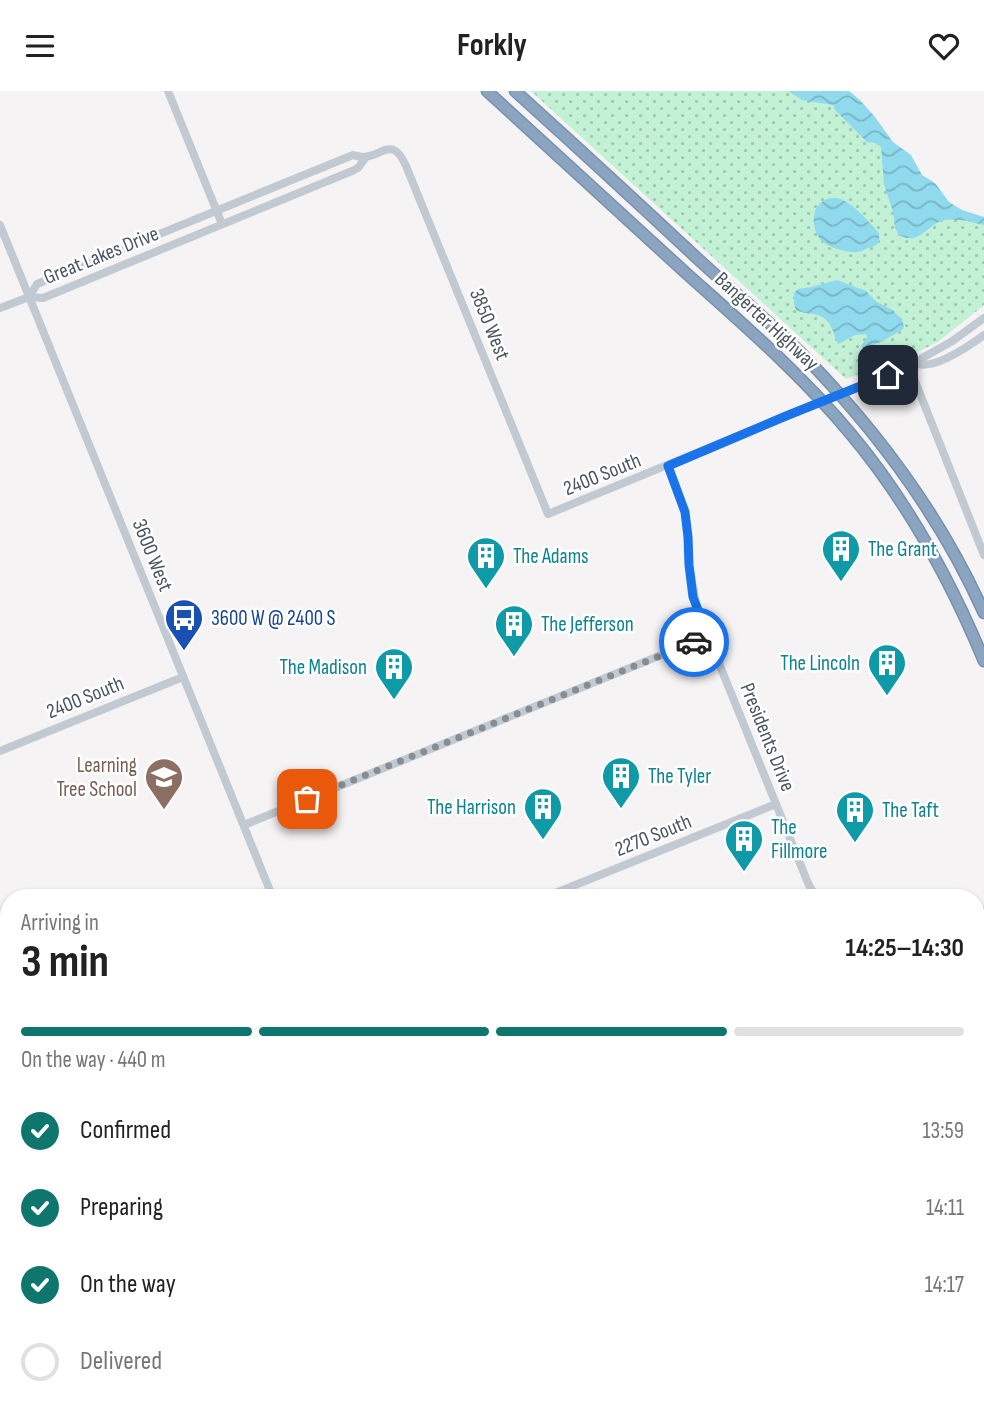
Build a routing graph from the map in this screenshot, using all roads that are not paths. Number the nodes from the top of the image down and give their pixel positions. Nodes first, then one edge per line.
1 (168, 91) edge
2 (487, 91) edge
3 (514, 91) edge
4 (395, 151) joint
5 (366, 157) junction
6 (216, 211) junction
7 (222, 224) junction
8 (0, 225) edge
9 (29, 297) junction
10 (0, 309) edge
11 (984, 318) edge
12 (984, 335) edge
13 (913, 365) junction
14 (840, 394) junction
15 (823, 402) junction
16 (668, 466) junction
17 (548, 514) joint
18 (984, 555) edge
19 (984, 613) edge
20 (708, 636) junction
21 (984, 661) edge
22 (183, 677) junction
23 (0, 751) edge
24 (776, 804) junction
25 (244, 825) junction
26 (269, 889) edge
27 (565, 889) edge
28 (811, 889) edge

1 - 6 street
2 - 15 highway, Bangerter Highway
3 - 14 highway, Bangerter Highway
4 - 5 street, Great Lakes Drive
4 - 17 street, 3850 West
5 - 6 street, Great Lakes Drive
5 - 7 street, Great Lakes Drive
6 - 7 street
6 - 9 street, Great Lakes Drive
7 - 9 street, Great Lakes Drive
8 - 9 street, 3600 West
9 - 10 street
9 - 22 street, 3600 West
11 - 13 street
12 - 13 street
13 - 14 street, 2400 South
13 - 18 street
14 - 15 street, 2400 South
14 - 19 highway, Bangerter Highway
15 - 16 street, 2400 South
15 - 21 highway, Bangerter Highway
16 - 17 street, 2400 South
16 - 20 street, Presidents Drive
20 - 24 street, Presidents Drive
20 - 25 street
22 - 23 street, 2400 South
22 - 25 street, 3600 West
24 - 27 street, 2270 South
24 - 28 street, Presidents Drive
25 - 26 street, 3600 West

